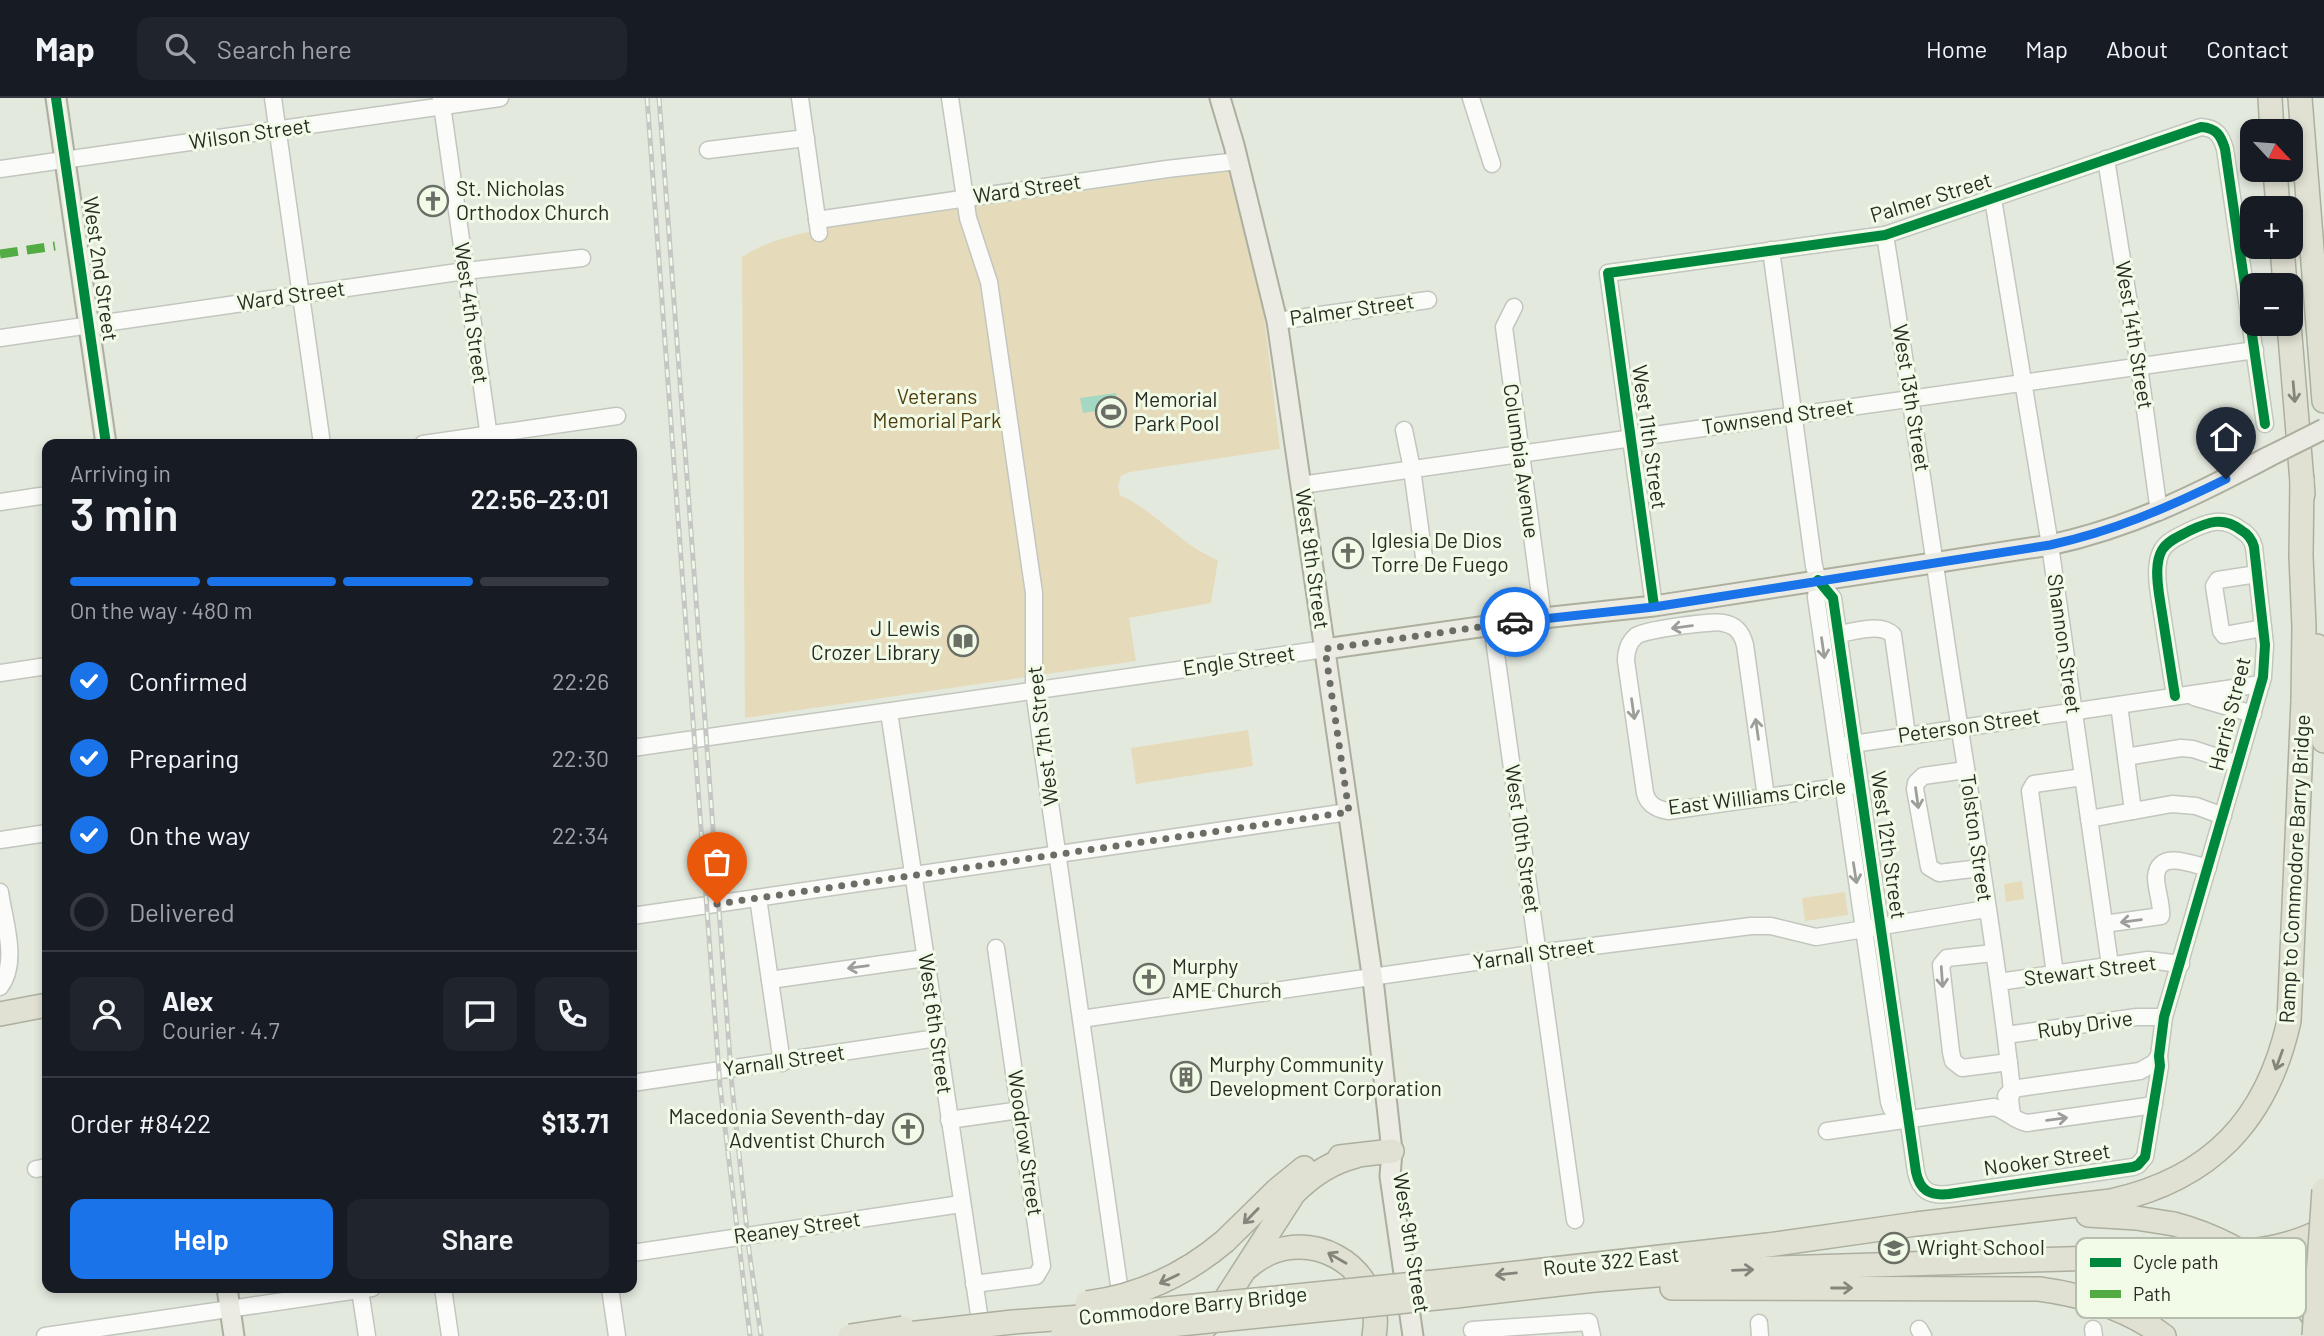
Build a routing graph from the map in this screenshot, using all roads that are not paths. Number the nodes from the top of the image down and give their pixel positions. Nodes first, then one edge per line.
1 (56, 98) edge
2 (273, 98) edge
3 (500, 98) edge
4 (800, 98) edge
5 (950, 98) edge
6 (1220, 98) edge
7 (1471, 98) edge
8 (2270, 98) edge
9 (2300, 98) edge
10 (441, 102) edge
11 (2271, 119) edge
12 (277, 130) junction
13 (806, 138) junction
14 (708, 150) dead end
15 (2106, 159) junction
16 (65, 160) junction
17 (1238, 161) junction
18 (1492, 164) dead end
19 (0, 169) edge
20 (964, 198) junction
21 (1993, 200) junction
22 (1885, 235) junction
23 (1771, 250) junction
24 (582, 258) dead end
25 (465, 271) junction
26 (1608, 273) joint
27 (300, 295) junction
28 (1428, 300) dead end
29 (1514, 307) dead end
30 (1277, 321) junction
31 (89, 324) junction
32 (2289, 336) edge
33 (0, 338) edge
34 (2255, 350) junction
35 (2139, 366) junction
36 (2023, 383) junction
37 (2324, 398) edge
38 (1912, 399) junction
39 (1794, 415) junction
40 (617, 416) dead end
41 (2265, 424) dead end
42 (2324, 429) edge
43 (1404, 430) dead end
44 (1629, 438) junction
45 (105, 439) edge
46 (321, 439) edge
47 (489, 439) edge
48 (494, 439) edge
49 (1519, 454) junction
50 (1412, 469) junction
51 (2302, 479) junction
52 (1301, 485) junction
53 (42, 496) edge
54 (0, 502) edge
55 (2159, 512) junction
56 (2050, 545) junction
57 (1424, 557) dead end
58 (1935, 562) junction
59 (2257, 574) junction
60 (1818, 580) junction
61 (1654, 607) junction
62 (1542, 618) junction
63 (1492, 625) junction
64 (2263, 628) junction
65 (1838, 634) junction
66 (1325, 649) junction
67 (42, 667) edge
68 (0, 673) edge
69 (2261, 684) junction
70 (1034, 691) junction
71 (2180, 695) junction
72 (2119, 705) junction
73 (889, 712) junction
74 (2073, 712) junction
75 (2253, 714) junction
76 (1960, 727) junction
77 (1907, 735) junction
78 (2324, 741) edge
79 (1854, 744) junction
80 (1837, 746) junction
81 (637, 747) edge
82 (2126, 757) junction
83 (2238, 764) junction
84 (1966, 770) junction
85 (2083, 777) junction
86 (1859, 784) junction
87 (1842, 786) junction
88 (1766, 797) junction
89 (2133, 811) junction
90 (1349, 812) junction
91 (2223, 816) junction
92 (2089, 819) junction
93 (42, 834) edge
94 (0, 840) edge
95 (1058, 855) junction
96 (1980, 868) junction
97 (2208, 869) junction
98 (913, 875) junction
99 (0, 892) edge
100 (758, 898) junction
101 (1986, 909) junction
102 (637, 915) edge
103 (2104, 924) junction
104 (1880, 926) junction
105 (1863, 929) junction
106 (996, 948) dead end
107 (1538, 953) junction
108 (1993, 953) junction
109 (925, 957) junction
110 (2180, 964) junction
111 (2110, 965) junction
112 (2055, 974) junction
113 (1372, 977) junction
114 (770, 980) junction
115 (1999, 982) junction
116 (0, 987) edge
117 (42, 1006) edge
118 (0, 1014) edge
119 (2164, 1017) junction
120 (1081, 1019) junction
121 (2006, 1035) junction
122 (937, 1038) junction
123 (2159, 1056) junction
124 (2009, 1062) junction
125 (782, 1063) junction
126 (2140, 1072) junction
127 (637, 1082) edge
128 (2157, 1082) junction
129 (2012, 1090) junction
130 (2154, 1105) junction
131 (1994, 1107) junction
132 (1020, 1110) junction
133 (2012, 1115) junction
134 (1908, 1119) junction
135 (949, 1121) junction
136 (1827, 1131) dead end
137 (1392, 1151) junction
138 (1356, 1156) junction
139 (2324, 1190) edge
140 (961, 1204) junction
141 (1575, 1220) dead end
142 (2324, 1229) edge
143 (2216, 1238) edge
144 (2306, 1238) edge
145 (1768, 1245) junction
146 (637, 1252) edge
147 (2076, 1259) edge
148 (1241, 1274) junction
149 (974, 1284) junction
150 (1553, 1286) junction
151 (1455, 1288) junction
152 (228, 1293) edge
153 (339, 1293) edge
154 (366, 1293) edge
155 (444, 1293) edge
156 (611, 1293) edge
157 (2076, 1295) edge
158 (2306, 1306) edge
159 (230, 1309) junction
160 (2136, 1318) edge
161 (1590, 1329) edge
162 (1472, 1330) dead end
163 (66, 1334) edge
164 (45, 1336) edge
165 (234, 1336) edge
166 (367, 1336) edge
167 (450, 1336) edge
168 (617, 1336) edge
169 (850, 1336) edge
170 (890, 1336) edge
171 (982, 1336) edge
172 (1062, 1336) edge
173 (1126, 1336) edge
174 (1197, 1336) edge
175 (1374, 1336) edge
176 (1413, 1336) edge
177 (1426, 1336) edge
178 (2164, 1336) edge
179 (2314, 1336) edge
180 (2324, 1336) edge

1 - 16 main road, West 2nd Street
2 - 12 street
3 - 10 street, Wilson Street
4 - 13 street
5 - 20 street, West 7th Street
6 - 17 main road, West 9th Street
7 - 18 street
8 - 11 highway
9 - 37 highway
10 - 12 street, Wilson Street
10 - 25 street, West 4th Street
12 - 16 street, Wilson Street
12 - 27 street
13 - 14 street
13 - 20 street, Ward Street
15 - 21 street, Palmer Street
15 - 34 street, Palmer Street
15 - 35 street, West 14th Street
16 - 19 street, Wilson Street
16 - 31 main road, West 2nd Street
17 - 20 street, Ward Street
17 - 30 main road, West 9th Street
20 - 70 street, West 7th Street
21 - 22 street, Palmer Street
21 - 36 street, Shannon Street
22 - 23 street, Palmer Street
22 - 38 street, West 13th Street
23 - 26 street, Palmer Street
23 - 39 street, West 12th Street
24 - 25 street, Ward Street
25 - 27 street, Ward Street
25 - 47 street, West 4th Street
26 - 44 street, West 11th Street
27 - 31 street, Ward Street
27 - 46 street
28 - 30 street, Palmer Street
29 - 49 street, Columbia Avenue
30 - 52 main road, West 9th Street
31 - 33 street, Ward Street
31 - 45 main road, West 2nd Street
32 -> 51 highway
34 - 35 street, Townsend Street
34 - 41 street
35 - 36 street, Townsend Street
35 - 55 street, West 14th Street
36 - 38 street, Townsend Street
36 - 56 street, Shannon Street
38 - 39 street, Townsend Street
38 - 58 street, West 13th Street
39 - 44 street, Townsend Street
39 - 60 street, West 12th Street
40 - 48 street
42 - 55 main road, Engle Street, bridge
43 - 50 street
44 - 49 street, Townsend Street
44 - 61 street, West 11th Street
49 - 50 street, Townsend Street
49 - 62 street, Columbia Avenue
50 - 52 street, Townsend Street
50 - 57 street
51 - 78 highway
51 -> 145 highway, Ramp to Commodore Barry Bridge
52 - 66 main road, West 9th Street
53 - 54 street
55 - 56 main road, Engle Street
56 - 58 main road, Engle Street
56 - 74 street, Shannon Street
58 - 60 main road, Engle Street
58 - 76 street, Tolston Street
59 - 64 street, Harris Street
59 - 64 street
59 - 71 street, Harris Street
60 - 61 main road, Engle Street
60 - 65 street, West 12th Street
60 -> 80 street, West 12th Street
61 - 62 main road, Engle Street
62 - 63 main road, Engle Street
63 - 66 main road, Engle Street
63 - 107 street, West 10th Street
64 - 69 street, Harris Street
65 - 77 street
65 - 79 street, West 12th Street
66 - 70 street, Engle Street
66 - 90 main road, West 9th Street
67 - 68 street
69 - 71 street, Peterson Street
69 - 75 street, Harris Street
70 - 73 street, Engle Street
70 - 95 street, West 7th Street
71 - 72 street, Peterson Street
71 - 75 street, Peterson Street
72 - 74 street, Peterson Street
72 - 82 street
73 - 81 street, Engle Street
73 - 98 street, West 6th Street
74 - 76 street, Peterson Street
74 - 85 street, Shannon Street
75 - 83 street, Harris Street
76 - 77 street, Peterson Street
76 - 84 street, Tolston Street
77 - 79 street, Peterson Street
79 - 80 street, Peterson Street
79 - 86 street, West 12th Street
80 - 87 street, West 12th Street
82 - 83 street
82 - 89 street
83 - 91 street, Harris Street
84 - 96 street, Tolston Street
84 -> 96 street
85 - 92 street, Shannon Street
85 - 112 street
86 - 87 street, East Williams Circle
86 - 104 street, West 12th Street
87 - 88 street, East Williams Circle
87 -> 105 street, West 12th Street
88 -> 88 street, East Williams Circle
89 - 91 street
89 - 92 street
90 - 95 street
90 - 113 main road, West 9th Street
91 - 97 street, Harris Street
92 - 103 street, Shannon Street
93 - 94 street
95 - 98 street
95 - 120 street, West 7th Street
96 - 101 street, Tolston Street
97 -> 103 street
97 - 110 street, Harris Street
98 - 100 street
98 - 109 street, West 6th Street
99 - 116 street
100 - 102 street
100 - 114 street
101 - 104 street, Yarnall Street
101 - 108 street, Tolston Street
103 - 111 street, Shannon Street
104 - 105 street, Yarnall Street
104 - 134 street, West 12th Street
105 - 107 street, Yarnall Street
105 - 134 street, West 12th Street
106 - 132 street, Woodrow Street
107 - 113 street, Yarnall Street
107 - 141 street, West 10th Street
108 - 115 street, Tolston Street
108 -> 124 street
109 -> 114 street
109 - 122 street, West 6th Street
110 - 111 street, Stewart Street
110 - 119 street, Harris Street
111 - 112 street, Stewart Street
112 - 115 street, Stewart Street
113 - 120 street, Yarnall Street
113 - 137 main road, West 9th Street
114 - 125 street
115 - 121 street, Tolston Street
117 - 118 highway
119 - 121 street, Ruby Drive
119 - 123 street, Harris Street
120 - 173 street, West 7th Street
121 - 124 street, Tolston Street
122 - 125 street, Yarnall Street
122 - 135 street, West 6th Street
123 - 126 street
123 - 128 street, Nooker Street
124 - 129 street, Tolston Street
125 - 127 street, Yarnall Street
126 - 128 street
126 - 129 street
128 - 130 street, Nooker Street
129 - 131 street
129 - 133 street, Tolston Street
133 -> 130 street
130 - 134 street, Nooker Street
131 - 133 street
131 - 134 street
132 - 135 street
132 - 149 street, Woodrow Street
134 - 136 street
135 - 140 street, West 6th Street
137 - 138 highway
137 - 176 main road, West 9th Street
137 - 177 main road, West 9th Street
138 - 148 highway
138 -> 169 highway, bridge
139 - 179 highway, bridge
140 - 146 street, Reaney Street
140 - 149 street, West 6th Street
144 -> 142 highway
143 - 145 highway, bridge
145 -> 151 highway, Route 322 East
150 -> 147 highway
148 - 174 highway
175 -> 148 highway
149 - 171 street, West 6th Street
150 - 151 highway
150 -> 157 highway
151 - 170 highway, Commodore Barry Bridge, bridge
151 - 172 highway, Commodore Barry Bridge, bridge
152 - 159 main road
153 - 159 street
154 - 166 street
155 - 167 street
156 - 168 street
158 - 180 highway, bridge
159 - 163 street
159 - 165 main road
160 -> 178 highway
161 - 162 street
163 - 164 street

